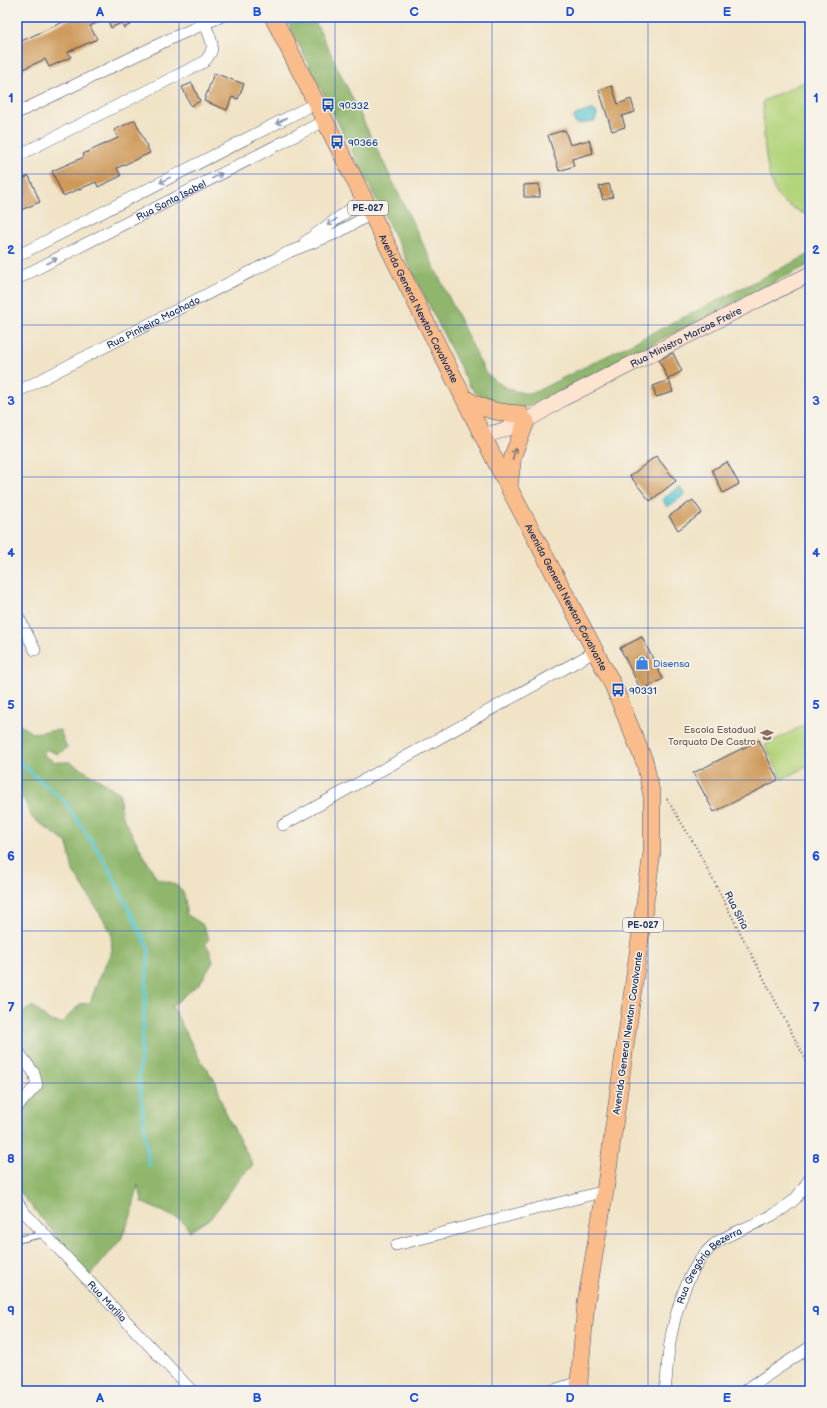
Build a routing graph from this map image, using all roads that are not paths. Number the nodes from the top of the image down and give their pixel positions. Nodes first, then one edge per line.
1 (220, 17) edge
2 (273, 17) edge
3 (205, 24) junction
4 (316, 103) junction
5 (17, 113) edge
6 (324, 121) junction
7 (17, 156) edge
8 (367, 207) junction
9 (290, 252) junction
10 (17, 256) edge
11 (810, 274) edge
12 (17, 279) edge
13 (17, 392) edge
14 (464, 398) junction
15 (523, 418) junction
16 (483, 435) junction
17 (509, 488) junction
18 (17, 614) edge
19 (35, 650) dead end
20 (596, 651) junction
21 (283, 825) dead end
22 (17, 1050) edge
23 (17, 1107) edge
24 (810, 1178) edge
25 (604, 1191) junction
26 (17, 1200) edge
27 (45, 1234) junction
28 (17, 1240) edge
29 (396, 1245) dead end
30 (810, 1347) edge
31 (579, 1386) edge
32 (192, 1391) edge
33 (551, 1391) edge
34 (665, 1391) edge
35 (744, 1391) edge

1 - 3 street
2 - 4 main road, Avenida General Newton Cavalvante / PE-027
3 - 5 street
3 - 7 street
4 - 6 main road, Avenida General Newton Cavalvante / PE-027
4 -> 10 street, Rua Santa Isabel
6 - 8 main road, Avenida General Newton Cavalvante / PE-027
12 -> 6 street, Rua Santa Isabel
8 -> 9 street
8 - 9 street
8 - 14 main road, Avenida General Newton Cavalvante / PE-027
9 - 13 street, Rua Pinheiro Machado
11 - 15 main road, Rua Ministro Marcos Freire
14 - 15 main road
14 - 16 main road, Avenida General Newton Cavalvante / PE-027
15 - 16 main road, Rua Ministro Marcos Freire
17 -> 15 main road
16 - 17 main road, Avenida General Newton Cavalvante / PE-027
17 - 20 main road, Avenida General Newton Cavalvante / PE-027
18 - 19 street
20 - 21 street
20 - 25 main road, Avenida General Newton Cavalvante / PE-027
22 - 23 street
24 - 34 street, Rua Gregório Bezerra
25 - 29 street
25 - 31 main road, Avenida General Newton Cavalvante / PE-027
26 - 27 street, Rua Marília
27 - 28 lane
27 - 32 street, Rua Marília
30 - 35 street
31 - 33 street

